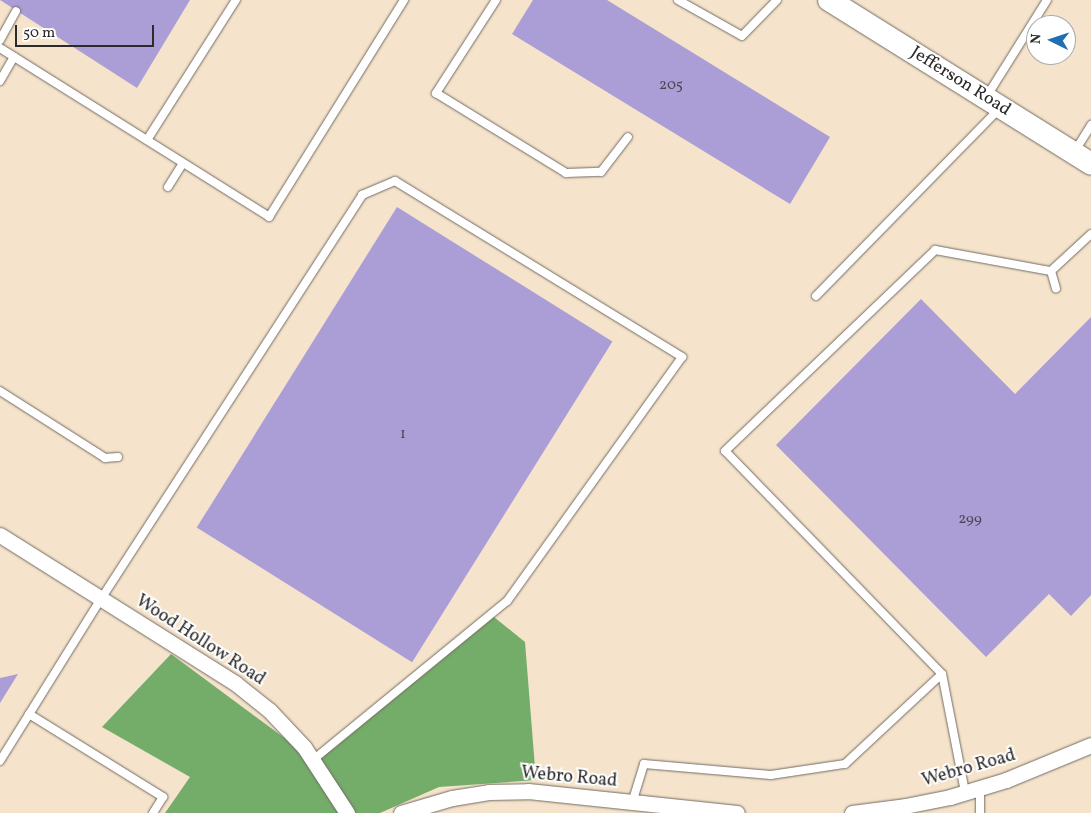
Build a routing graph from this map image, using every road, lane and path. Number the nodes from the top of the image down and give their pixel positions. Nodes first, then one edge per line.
1 (236, 0) edge
2 (404, 0) edge
3 (496, 0) edge
4 (678, 0) edge
5 (777, 0) edge
6 (829, 0) edge
7 (1047, 0) edge
8 (16, 11) dead end
9 (0, 40) edge
10 (0, 48) edge
11 (14, 57) junction
12 (0, 81) edge
13 (993, 102) junction
14 (1091, 125) edge
15 (628, 137) dead end
16 (146, 140) junction
17 (1082, 158) edge
18 (183, 163) junction
19 (168, 187) dead end
20 (1091, 234) edge
21 (1051, 271) junction
22 (1056, 288) dead end
23 (816, 296) dead end
24 (0, 391) edge
25 (118, 457) dead end
26 (0, 536) edge
27 (101, 599) junction
28 (942, 674) junction
29 (29, 714) junction
30 (1091, 745) edge
31 (313, 760) junction
32 (0, 761) edge
33 (973, 790) junction
34 (632, 803) junction
35 (923, 808) edge
36 (153, 813) edge
37 (346, 813) edge
38 (401, 813) edge
39 (737, 813) edge
40 (852, 813) edge
41 (980, 813) edge

1 - 16 lane
2 - 18 lane
3 - 15 lane
4 - 5 lane
6 - 13 main road, Jefferson Road
7 - 13 lane
8 - 9 lane
10 - 11 lane
11 - 12 lane
11 - 16 lane
13 - 17 main road, Jefferson Road
13 - 23 lane
14 - 17 lane
16 - 18 lane
18 - 19 lane
20 - 21 lane
21 - 22 lane
21 - 28 lane
24 - 25 lane
26 - 27 street, Wood Hollow Road
27 - 29 lane
27 - 31 street, Wood Hollow Road
27 - 31 lane
28 - 33 lane
28 - 34 lane
29 - 32 lane
29 - 36 lane
30 - 33 street, Webro Road
31 - 37 street, Wood Hollow Road
33 - 35 street, Webro Road
33 - 41 lane
34 - 38 street, Webro Road
34 - 39 street, Webro Road
35 - 40 street, Webro Road

